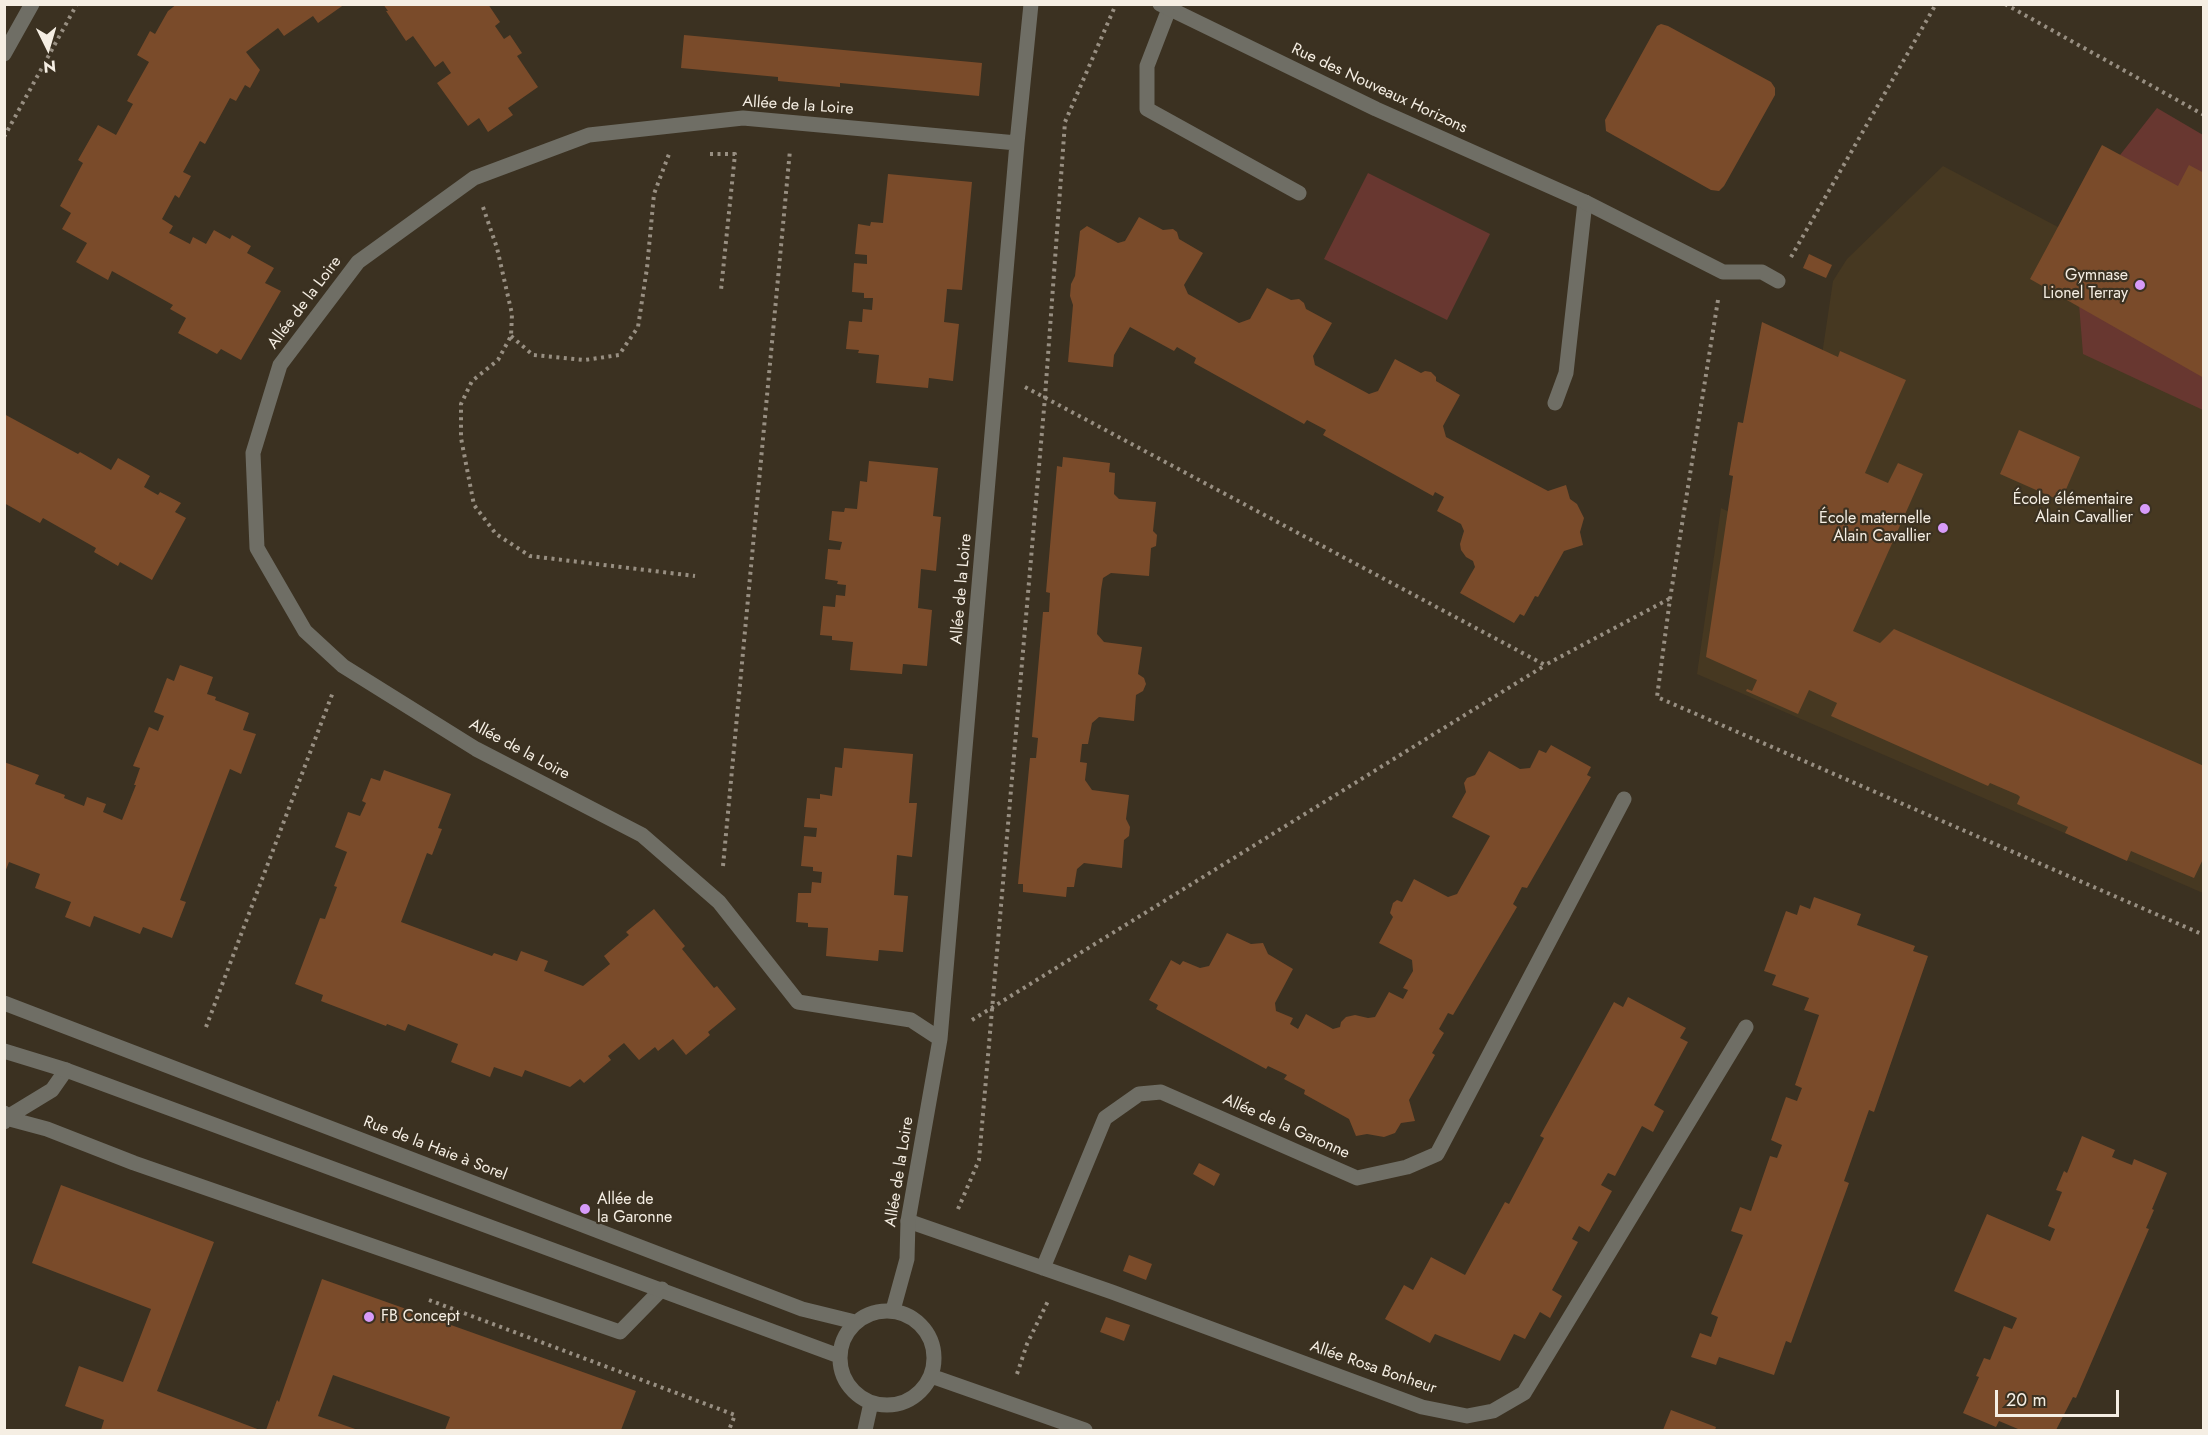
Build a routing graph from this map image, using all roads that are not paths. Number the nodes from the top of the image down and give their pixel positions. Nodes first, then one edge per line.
1 (32, 4) edge
2 (1031, 4) edge
3 (1164, 7) edge
4 (4, 54) edge
5 (1017, 142) junction
6 (1299, 193) dead end
7 (1585, 202) junction
8 (1778, 281) road end
9 (1555, 403) dead end
10 (1624, 799) dead end
11 (4, 1003) edge
12 (1746, 1027) dead end
13 (940, 1039) junction
14 (4, 1052) edge
15 (66, 1070) junction
16 (5, 1118) edge
17 (908, 1221) junction
18 (1043, 1268) junction
19 (662, 1289) junction
20 (893, 1310) junction
21 (855, 1323) junction
22 (839, 1356) junction
23 (931, 1376) junction
24 (871, 1403) junction
25 (865, 1431) edge
26 (1085, 1431) edge

1 - 4 street
2 - 5 street, Allée de la Loire
3 - 6 street
3 - 7 street, Rue des Nouveaux Horizons
5 - 13 street, Allée de la Loire
5 - 13 street, Allée de la Loire
7 - 8 street, Rue des Nouveaux Horizons
7 - 9 street
10 - 18 street, Allée de la Garonne
11 - 21 street, Rue de la Haie à Sorel
12 - 18 street, Allée Rosa Bonheur
13 - 17 street, Allée de la Loire
14 - 15 street
15 - 16 street
15 - 19 street
16 - 19 street
17 - 18 street, Allée Rosa Bonheur
17 - 20 street, Allée de la Loire
19 - 22 street
20 - 21 street
20 - 23 street
21 - 22 street
22 - 24 street
23 - 24 street
23 - 26 street
24 - 25 street

